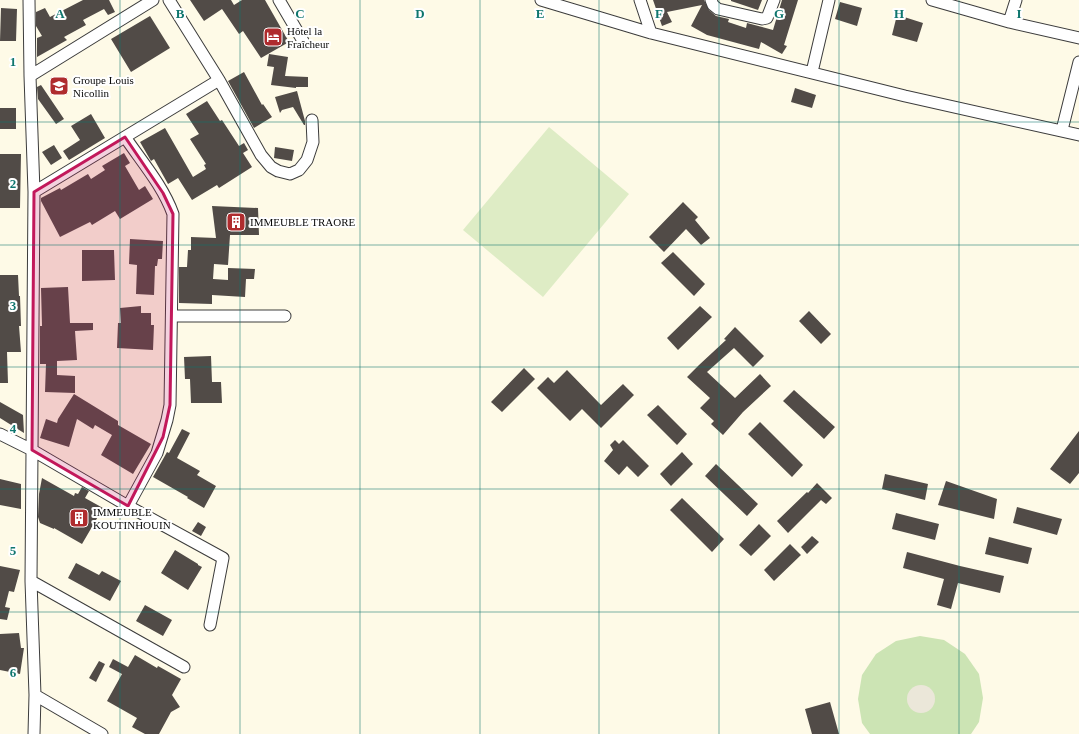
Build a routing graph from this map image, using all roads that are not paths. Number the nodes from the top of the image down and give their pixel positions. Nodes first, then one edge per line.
1 (29, 0) edge
2 (153, 0) edge
3 (169, 0) edge
4 (279, 0) edge
5 (541, 0) edge
6 (640, 0) edge
7 (711, 0) edge
8 (774, 0) edge
9 (828, 0) edge
10 (934, 0) edge
11 (1016, 0) edge
12 (552, 2) edge
13 (1009, 22) junction
14 (651, 32) junction
15 (1079, 38) edge
16 (303, 41) dead end
17 (1079, 62) edge
18 (812, 72) junction
19 (30, 76) junction
20 (218, 80) junction
21 (312, 120) dead end
22 (1062, 130) junction
23 (1079, 135) edge
24 (125, 137) junction
25 (34, 192) junction
26 (172, 316) junction
27 (285, 316) dead end
28 (0, 434) edge
29 (32, 450) junction
30 (128, 506) junction
31 (31, 581) junction
32 (210, 625) dead end
33 (184, 667) dead end
34 (35, 694) junction
35 (34, 734) edge
36 (102, 734) edge

1 - 19 street
2 - 19 street
3 - 20 street
4 - 16 street
5 - 12 street
6 - 14 street
7 - 8 street
9 - 18 street
10 - 13 street
11 - 13 street
12 - 14 street
13 - 15 street
14 - 18 street
17 - 22 street
18 - 22 street
19 - 25 street
20 - 21 street
20 - 24 street
22 - 23 street
24 - 25 street
24 - 26 street
25 - 29 street
26 - 27 street
26 - 30 street
28 - 29 street
29 - 30 street
29 - 31 street
30 - 32 street
31 - 33 street
31 - 34 street
34 - 35 street
34 - 36 street

